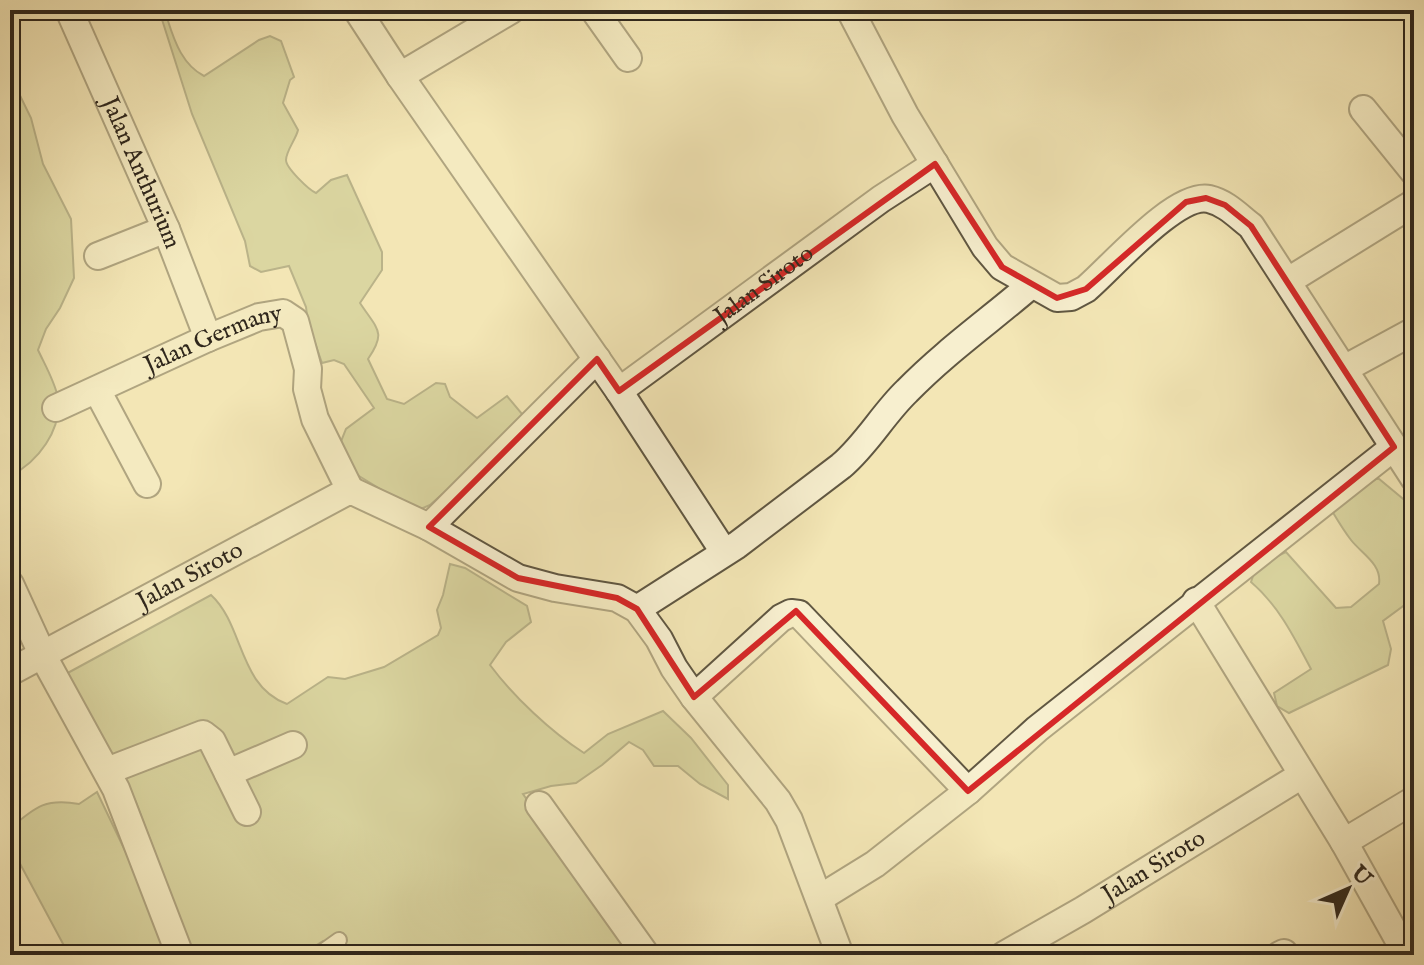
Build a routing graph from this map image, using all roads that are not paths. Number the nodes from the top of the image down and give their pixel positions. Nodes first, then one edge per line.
1 (69, 10) edge
2 (357, 10) edge
3 (594, 10) edge
4 (850, 10) edge
5 (503, 12) edge
6 (628, 58) dead end
7 (400, 76) junction
8 (1363, 109) dead end
9 (935, 164) junction
10 (1414, 172) edge
11 (1414, 203) edge
12 (166, 229) junction
13 (98, 256) dead end
14 (1288, 281) junction
15 (1031, 285) junction
16 (1414, 331) edge
17 (208, 338) junction
18 (597, 359) junction
19 (1344, 369) junction
20 (97, 390) junction
21 (619, 391) junction
22 (56, 408) dead end
23 (1394, 447) junction
24 (1414, 478) edge
25 (147, 484) dead end
26 (350, 490) junction
27 (429, 527) junction
28 (724, 552) junction
29 (10, 584) edge
30 (1196, 601) junction
31 (637, 609) junction
32 (43, 656) junction
33 (10, 672) edge
34 (694, 697) junction
35 (293, 745) dead end
36 (107, 771) junction
37 (228, 773) junction
38 (1302, 775) junction
39 (968, 791) junction
40 (1414, 800) edge
41 (539, 805) dead end
42 (247, 812) dead end
43 (1344, 842) junction
44 (820, 898) junction
45 (339, 940) dead end
46 (180, 955) edge
47 (318, 955) edge
48 (646, 955) edge
49 (840, 955) edge
50 (1004, 955) edge
51 (1407, 955) edge

1 - 12 street, Jalan Anthurium
2 - 7 street
3 - 6 street
4 - 9 street
5 - 7 street
7 - 18 street
8 - 10 street
9 - 15 street
9 - 21 street, Jalan Siroto
11 - 14 street
12 - 13 street
12 - 17 street, Jalan Anthurium
14 - 15 street
14 - 19 street
15 - 28 street
16 - 19 street
17 - 20 street, Jalan Germany
17 - 26 street, Jalan Germany
18 - 21 street
18 - 27 street
19 - 23 street
20 - 22 street, Jalan Germany
20 - 25 street
21 - 28 street
23 - 24 street
23 - 30 street
26 - 27 street
26 - 32 street, Jalan Siroto
27 - 31 street
28 - 31 street
29 - 32 street
30 - 38 street
30 - 39 street
31 - 34 street
32 - 33 street, Jalan Siroto
32 - 36 street
34 - 39 street
34 - 44 street
35 - 37 street
36 - 37 street
36 - 46 street
37 - 42 street
38 - 43 street
38 - 50 street, Jalan Siroto
39 - 44 street
40 - 43 street
41 - 48 street
43 - 51 street
44 - 49 street
45 - 47 lane

